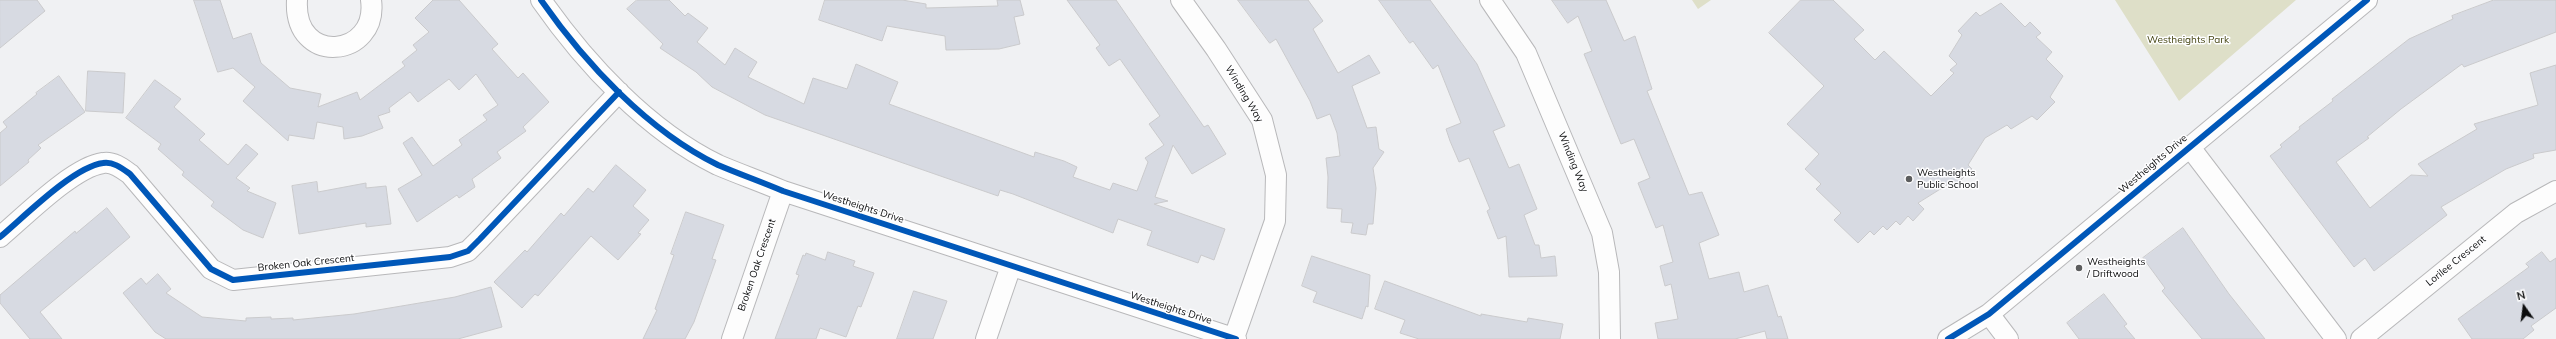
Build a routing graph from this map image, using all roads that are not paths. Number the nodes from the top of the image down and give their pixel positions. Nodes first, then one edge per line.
1 (297, 0) edge
2 (371, 0) edge
3 (541, 0) edge
4 (1181, 0) edge
5 (1490, 0) edge
6 (2367, 0) edge
7 (619, 92) junction
8 (2189, 146) junction
9 (783, 191) junction
10 (2556, 191) edge
11 (0, 237) edge
12 (1011, 266) junction
13 (1989, 314) junction
14 (732, 339) edge
15 (986, 339) edge
16 (1235, 339) edge
17 (1610, 339) edge
18 (1948, 339) edge
19 (2008, 339) edge
20 (2336, 339) edge
21 (2361, 339) edge

1 - 2 street
3 - 7 street, Westheights Drive
4 - 16 street, Winding Way
5 - 17 street, Winding Way
6 - 8 street, Westheights Drive
7 - 9 street, Westheights Drive
7 - 11 street, Broken Oak Crescent
8 - 13 street, Westheights Drive
8 - 20 street
9 - 12 street, Westheights Drive
9 - 14 street, Broken Oak Crescent
10 - 21 street, Lorilee Crescent
12 - 15 street
12 - 16 street, Westheights Drive
13 - 18 street, Westheights Drive
13 - 19 street

